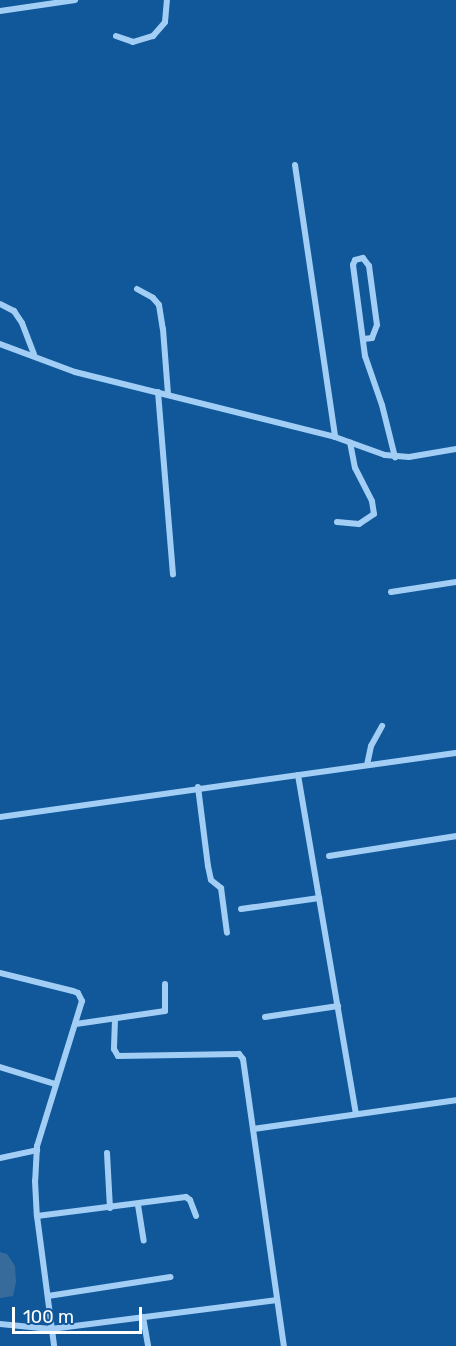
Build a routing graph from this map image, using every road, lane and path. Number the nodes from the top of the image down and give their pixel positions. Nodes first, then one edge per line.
1 (75, 0) edge
2 (167, 0) edge
3 (0, 11) edge
4 (116, 36) dead end
5 (295, 165) dead end
6 (137, 289) dead end
7 (0, 304) edge
8 (363, 339) junction
9 (1, 345) edge
10 (34, 355) junction
11 (158, 392) junction
12 (168, 394) junction
13 (335, 437) junction
14 (350, 442) junction
15 (456, 449) edge
16 (395, 457) junction
17 (337, 522) dead end
18 (173, 574) dead end
19 (456, 582) edge
20 (391, 592) dead end
21 (382, 726) dead end
22 (456, 753) edge
23 (367, 765) junction
24 (298, 775) junction
25 (198, 787) junction
26 (0, 817) edge
27 (456, 836) edge
28 (328, 856) dead end
29 (319, 898) junction
30 (241, 909) dead end
31 (227, 933) dead end
32 (0, 973) edge
33 (165, 984) dead end
34 (338, 1006) junction
35 (265, 1017) dead end
36 (115, 1019) junction
37 (76, 1024) junction
38 (0, 1067) edge
39 (56, 1084) junction
40 (456, 1100) edge
41 (356, 1113) junction
42 (253, 1129) junction
43 (37, 1150) junction
44 (107, 1153) dead end
45 (0, 1158) edge
46 (138, 1204) junction
47 (111, 1208) junction
48 (37, 1216) junction
49 (196, 1216) dead end
50 (144, 1241) dead end
51 (171, 1277) dead end
52 (48, 1296) junction
53 (277, 1300) junction
54 (143, 1317) junction
55 (0, 1324) edge
56 (51, 1329) junction
57 (54, 1346) edge
58 (148, 1346) edge
59 (284, 1346) edge

1 - 3 street
2 - 4 street
5 - 13 street
6 - 12 street
7 - 10 street
8 - 8 street
8 - 16 street
9 - 10 street
10 - 11 street
11 - 12 street
11 - 18 street
12 - 13 street
13 - 14 street
14 - 16 street
14 - 17 street
15 - 16 street
19 - 20 street
21 - 23 street
22 - 23 street
23 - 24 street
24 - 25 street
24 - 29 street
25 - 26 street
25 - 31 street
27 - 28 street
29 - 30 street
29 - 34 street
32 - 37 street
33 - 36 street
34 - 35 street
34 - 41 street
36 - 37 street
36 - 42 street
37 - 39 street
38 - 39 street
39 - 43 street
40 - 41 street
41 - 42 street
42 - 53 street
43 - 45 street
43 - 48 street
44 - 47 street
46 - 47 street
46 - 49 street
46 - 50 street
47 - 48 street
48 - 52 street
51 - 52 street
52 - 56 street
53 - 54 street
53 - 59 street
54 - 56 street
54 - 58 street
55 - 56 street
56 - 57 street

